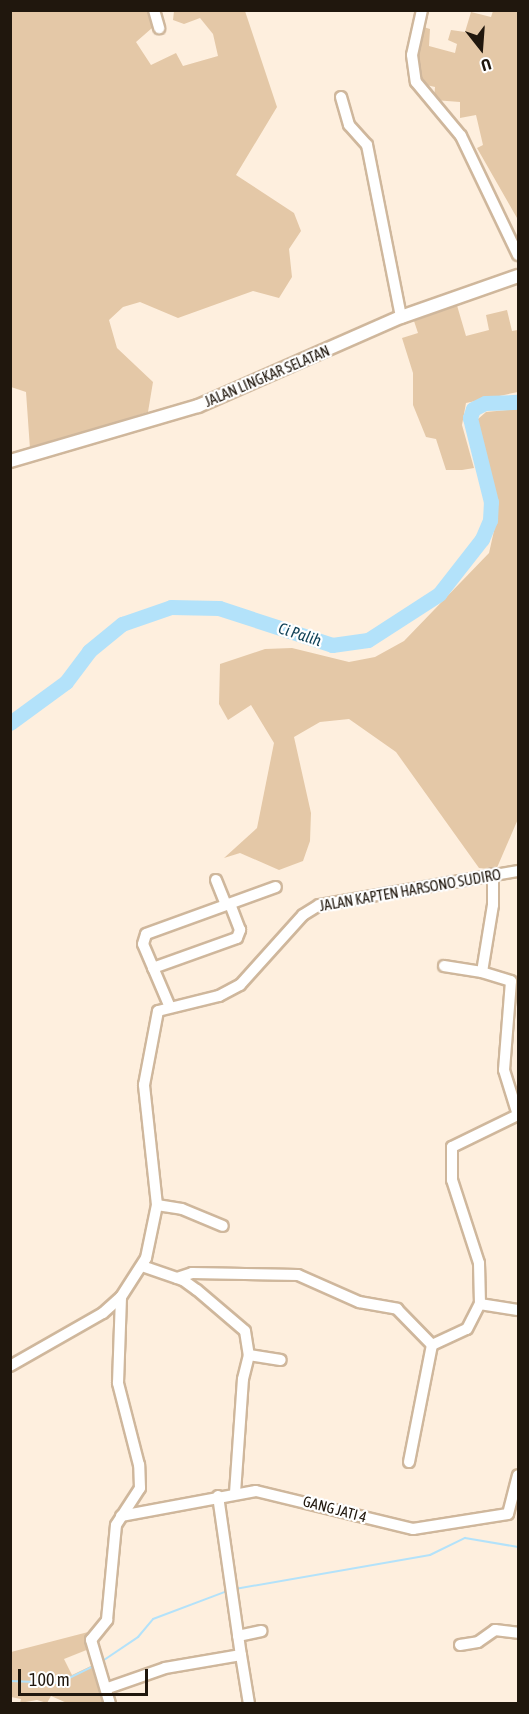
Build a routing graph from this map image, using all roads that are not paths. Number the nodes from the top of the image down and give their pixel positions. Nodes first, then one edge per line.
1 (154, 10) edge
2 (422, 10) edge
3 (159, 28) dead end
4 (341, 97) dead end
5 (519, 255) edge
6 (519, 276) edge
7 (401, 317) junction
8 (10, 461) edge
9 (519, 871) edge
10 (493, 874) junction
11 (216, 880) dead end
12 (276, 887) dead end
13 (228, 904) junction
14 (444, 966) dead end
15 (153, 968) junction
16 (482, 972) junction
17 (515, 982) edge
18 (169, 1005) junction
19 (157, 1205) junction
20 (223, 1226) dead end
21 (142, 1266) junction
22 (177, 1278) junction
23 (121, 1297) junction
24 (480, 1304) junction
25 (519, 1310) edge
26 (432, 1345) junction
27 (249, 1355) junction
28 (281, 1360) dead end
29 (10, 1366) edge
30 (409, 1462) dead end
31 (518, 1475) edge
32 (235, 1493) junction
33 (218, 1496) junction
34 (121, 1516) junction
35 (261, 1631) dead end
36 (519, 1633) edge
37 (238, 1636) junction
38 (460, 1645) dead end
39 (241, 1655) junction
40 (108, 1688) junction
41 (110, 1704) edge
42 (249, 1704) edge

1 - 3 street
2 - 5 street
4 - 7 street
6 - 7 street, JALAN LINGKAR SELATAN
7 - 8 street, JALAN LINGKAR SELATAN
9 - 10 street, JALAN KAPTEN HARSONO SUDIRO
10 - 16 street
10 - 18 street, JALAN KAPTEN HARSONO SUDIRO
11 - 13 street
12 - 13 street
13 - 15 street
13 - 15 street
14 - 16 street
15 - 18 street
16 - 17 street
17 - 24 street
18 - 19 street
19 - 20 street
19 - 21 street
21 - 22 street
21 - 23 street
22 - 26 street
22 - 27 street
23 - 29 street
23 - 34 street
24 - 25 street
24 - 26 street
26 - 30 street
27 - 28 street
27 - 32 street
31 - 32 street, GANG JATI 4
32 - 33 street, GANG JATI 4
33 - 34 street, GANG JATI 4
33 - 37 street
34 - 40 street
35 - 37 street
36 - 38 street
37 - 39 street
39 - 40 street
39 - 42 street
40 - 41 street

